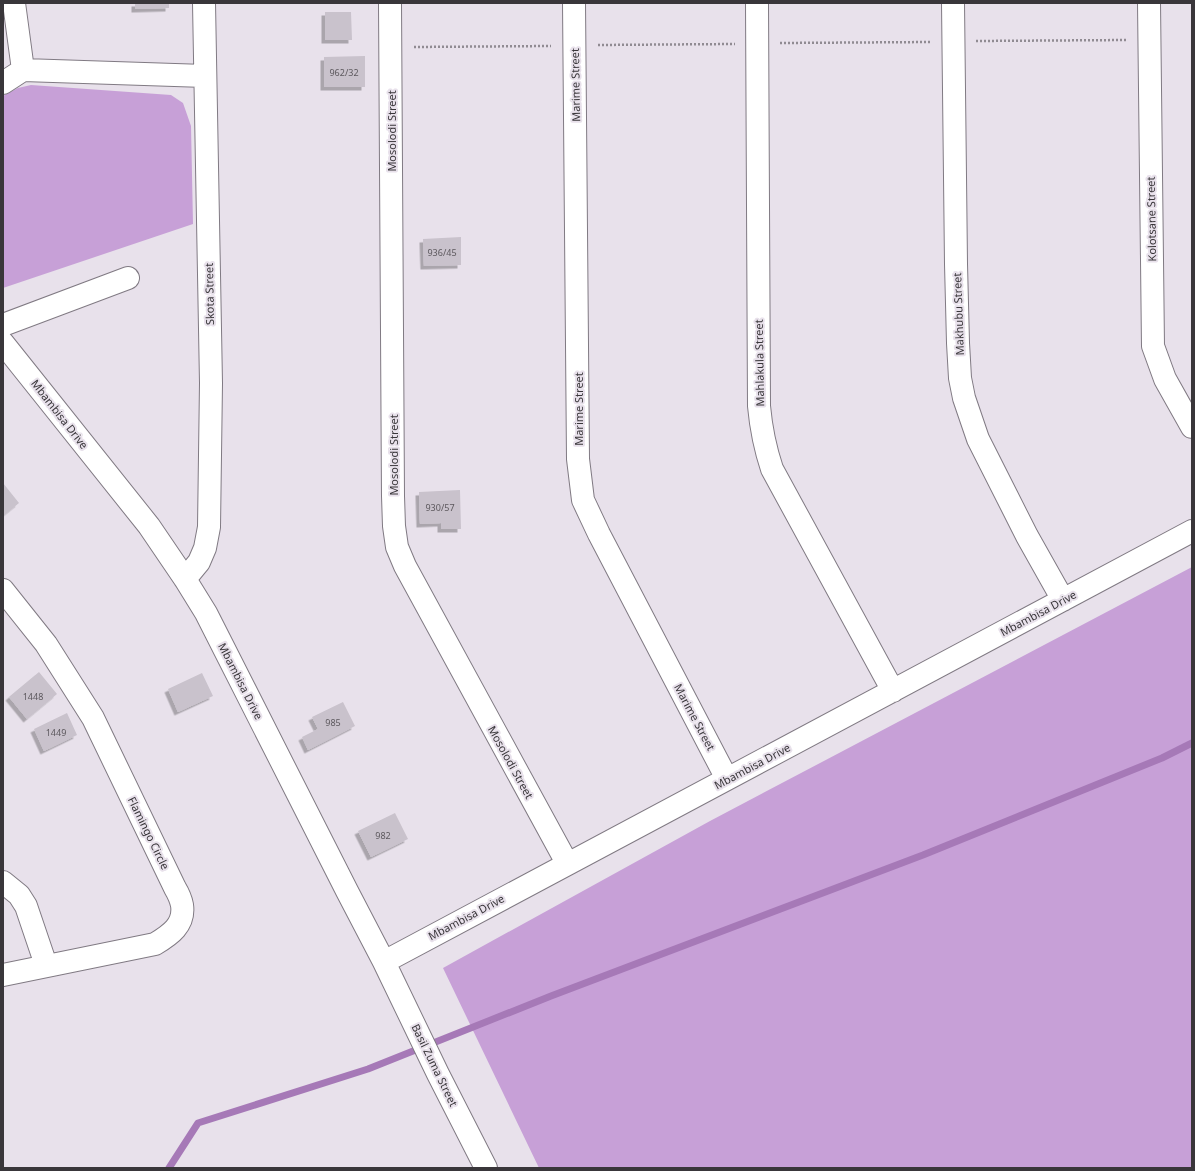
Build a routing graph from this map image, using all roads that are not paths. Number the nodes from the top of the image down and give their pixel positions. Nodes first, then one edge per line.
1 (14, 3) edge
2 (204, 3) edge
3 (390, 3) edge
4 (574, 3) edge
5 (757, 3) edge
6 (953, 3) edge
7 (1149, 3) edge
8 (23, 70) junction
9 (205, 76) junction
10 (3, 83) edge
11 (128, 278) dead end
12 (3, 325) edge
13 (3, 343) edge
14 (1192, 427) edge
15 (1192, 531) edge
16 (185, 579) junction
17 (3, 590) edge
18 (1063, 600) junction
19 (893, 691) junction
20 (728, 779) junction
21 (567, 864) junction
22 (3, 882) edge
23 (384, 962) junction
24 (46, 965) junction
25 (3, 975) edge
26 (486, 1168) edge

1 - 8 street
2 - 9 street, Skota Street
3 - 21 street, Mosolodi Street
4 - 20 street, Marime Street
5 - 19 street, Mahlakula Street
6 - 18 street, Makhubu Street
7 - 14 street, Kolotsane Street
8 - 9 street
8 - 10 street
9 - 16 street, Skota Street
11 - 12 street
13 - 16 street, Mbambisa Drive
15 - 18 street, Mbambisa Drive
16 - 23 street, Mbambisa Drive
17 - 24 street, Flamingo Circle
18 - 19 street, Mbambisa Drive
19 - 20 street, Mbambisa Drive
20 - 21 street, Mbambisa Drive
21 - 23 street, Mbambisa Drive
22 - 24 street
23 - 26 street, Basil Zuma Street
24 - 25 street, Flamingo Circle

